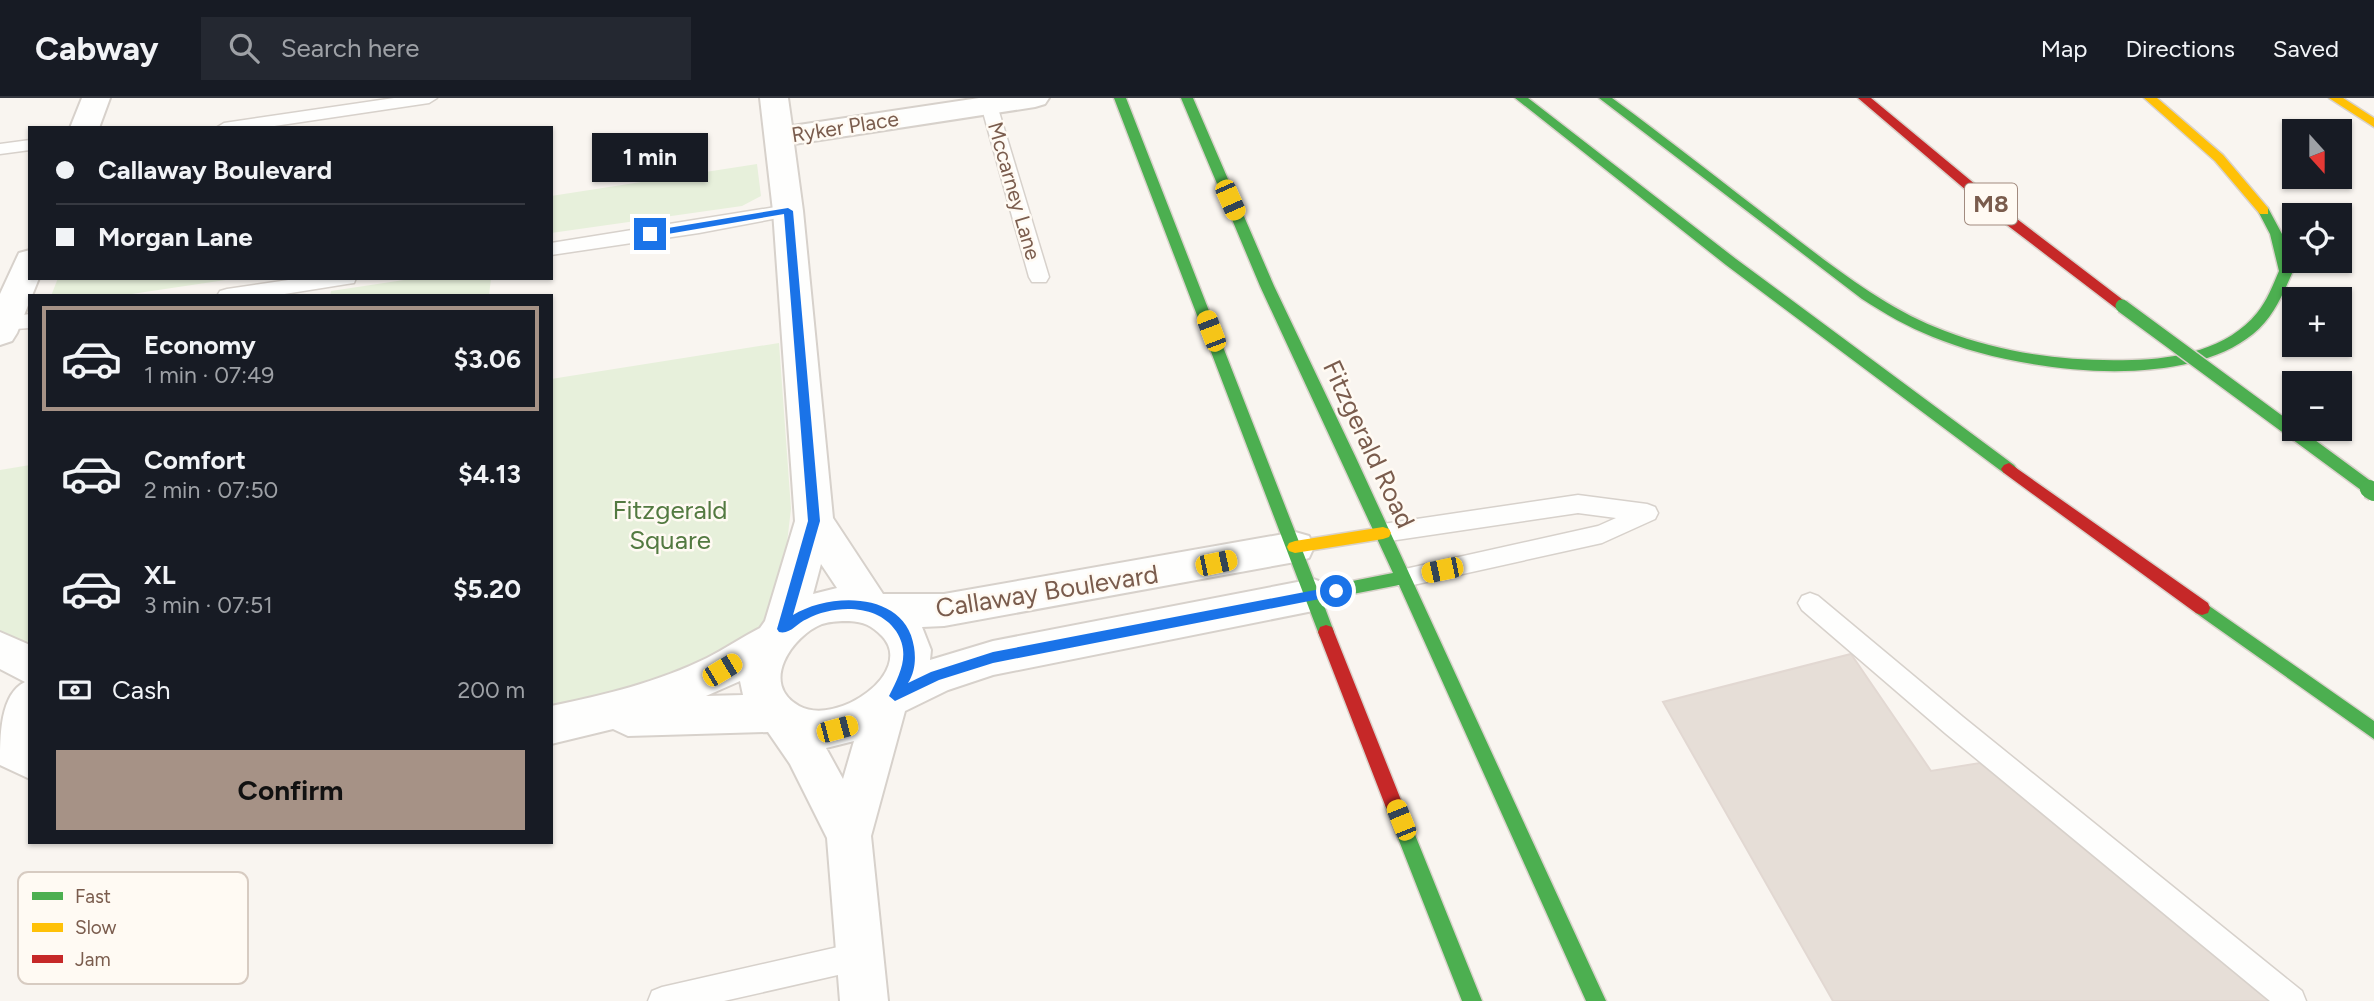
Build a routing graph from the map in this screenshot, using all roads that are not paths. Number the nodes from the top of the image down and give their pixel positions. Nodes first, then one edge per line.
1 (96, 98) edge
2 (429, 98) edge
3 (774, 98) edge
4 (1035, 98) edge
5 (1120, 98) edge
6 (1187, 98) edge
7 (1502, 98) edge
8 (1521, 98) edge
9 (1605, 98) edge
10 (1864, 98) edge
11 (2150, 98) edge
12 (2335, 98) edge
13 (989, 105) junction
14 (2374, 123) edge
15 (85, 126) edge
16 (238, 126) edge
17 (780, 137) junction
18 (1575, 141) junction
19 (28, 145) edge
20 (0, 149) edge
21 (788, 211) junction
22 (553, 249) edge
23 (28, 267) edge
24 (1039, 277) dead end
25 (334, 280) edge
26 (240, 294) edge
27 (9, 319) edge
28 (2374, 492) edge
29 (814, 521) junction
30 (1383, 533) junction
31 (1295, 547) junction
32 (1404, 578) junction
33 (1313, 596) junction
34 (1810, 603) dead end
35 (875, 609) junction
36 (778, 634) junction
37 (0, 649) edge
38 (28, 665) edge
39 (28, 701) edge
40 (890, 701) junction
41 (781, 717) junction
42 (570, 721) edge
43 (2374, 731) edge
44 (0, 736) edge
45 (0, 742) edge
46 (28, 759) edge
47 (849, 836) junction
48 (860, 956) junction
49 (662, 1001) edge
50 (864, 1001) edge
51 (1472, 1001) edge
52 (1596, 1001) edge
53 (2292, 1001) edge

1 - 15 street
2 - 16 lane
3 - 17 street
4 - 13 street, Ryker Place
5 - 31 main road
6 - 30 main road, Fitzgerald Road
7 - 18 main road
8 - 18 main road
9 - 11 main road
10 - 28 main road, M8, bridge
12 - 14 main road
13 - 17 street, Ryker Place
13 - 24 lane, Mccarney Lane
17 - 21 street
18 - 43 main road
19 - 20 lane
21 - 22 lane
21 - 29 street
23 - 27 street
25 - 26 lane
29 - 35 street
29 - 36 street
30 - 31 main road
30 - 32 main road, Fitzgerald Road
30 - 32 lane
31 - 33 main road
31 - 35 street, Callaway Boulevard
32 - 33 main road
32 - 52 main road, Fitzgerald Road
33 - 40 street, Callaway Boulevard
33 - 51 main road
34 - 53 lane
35 - 36 street
35 - 40 street
36 - 41 street
36 - 42 street
37 - 38 street
39 - 44 street
40 - 41 street
40 - 47 street
41 - 42 street
41 - 47 street
45 - 46 street
47 - 48 street
48 - 49 lane
48 - 50 street

